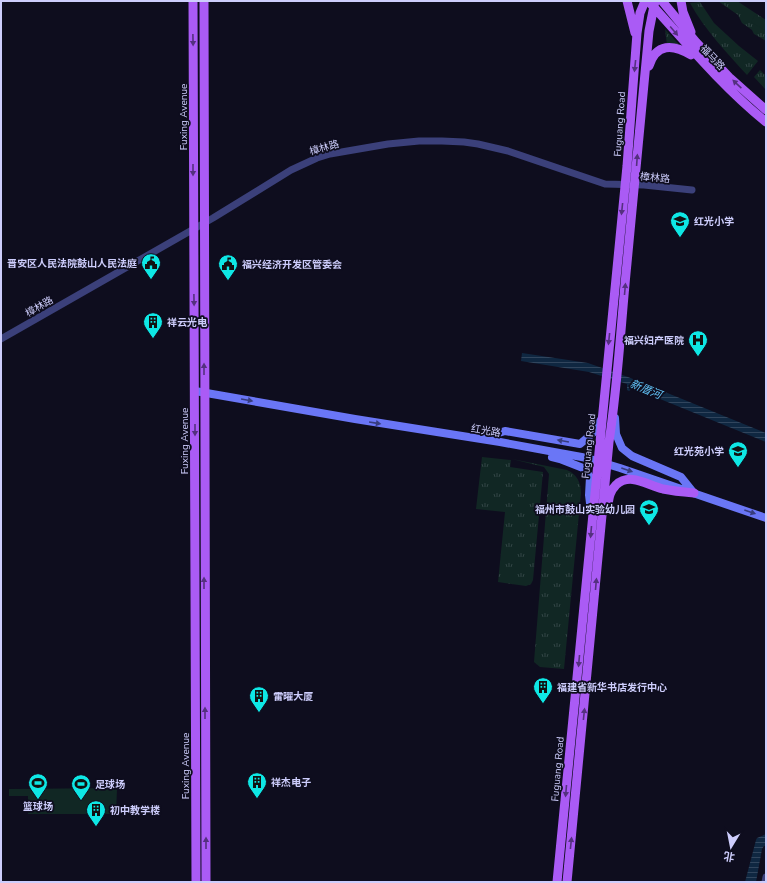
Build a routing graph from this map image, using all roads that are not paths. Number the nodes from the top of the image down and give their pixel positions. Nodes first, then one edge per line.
1 (193, 1) edge
2 (204, 1) edge
3 (627, 1) edge
4 (645, 1) edge
5 (662, 1) edge
6 (681, 1) edge
7 (652, 3) edge
8 (696, 42) junction
9 (636, 48) junction
10 (702, 62) junction
11 (644, 85) junction
12 (766, 110) edge
13 (766, 122) edge
14 (625, 185) junction
15 (635, 185) junction
16 (692, 190) dead end
17 (204, 223) junction
18 (194, 228) junction
19 (1, 339) edge
20 (200, 392) junction
21 (614, 409) junction
22 (602, 417) junction
23 (480, 439) junction
24 (500, 442) junction
25 (602, 462) junction
26 (694, 492) junction
27 (592, 516) junction
28 (766, 518) edge
29 (599, 547) junction
30 (766, 877) edge
31 (196, 882) edge
32 (206, 882) edge
33 (557, 882) edge
34 (567, 882) edge
35 (765, 882) edge

1 -> 18 main road, Fuxing Avenue
2 - 17 main road, Fuxing Avenue
3 - 9 main road
4 - 9 main road, Fuguang Road
5 - 8 main road, 福马路
6 - 8 main road
7 -> 10 main road, 福马路
7 - 11 main road, Fuguang Road
12 -> 8 main road, 福马路
9 -> 14 main road, Fuguang Road
10 - 11 main road
10 - 13 main road, 福马路
15 -> 11 main road, Fuguang Road
14 - 15 street, 樟林路
14 - 17 street, 樟林路
14 -> 22 main road, Fuguang Road
15 - 16 street, 樟林路
21 -> 15 main road, Fuguang Road
17 - 18 street, 樟林路
20 -> 17 main road, Fuxing Avenue
18 - 19 street, 樟林路
18 -> 20 main road, Fuxing Avenue
20 -> 23 main road, 红光路
20 -> 31 main road, Fuxing Avenue
32 -> 20 main road, Fuxing Avenue
21 - 25 main road, Fuguang Road
21 - 26 main road
22 -> 23 main road
22 - 25 main road, Fuguang Road
23 - 24 main road, 红光路
24 - 25 main road, 红光路
24 - 27 main road
25 -> 26 main road, 红光路
25 - 27 main road, Fuguang Road
25 - 29 main road, Fuguang Road
26 -> 28 main road, 红光路
26 - 29 main road
27 -> 33 main road, Fuguang Road
34 -> 29 main road, Fuguang Road
30 - 35 street

